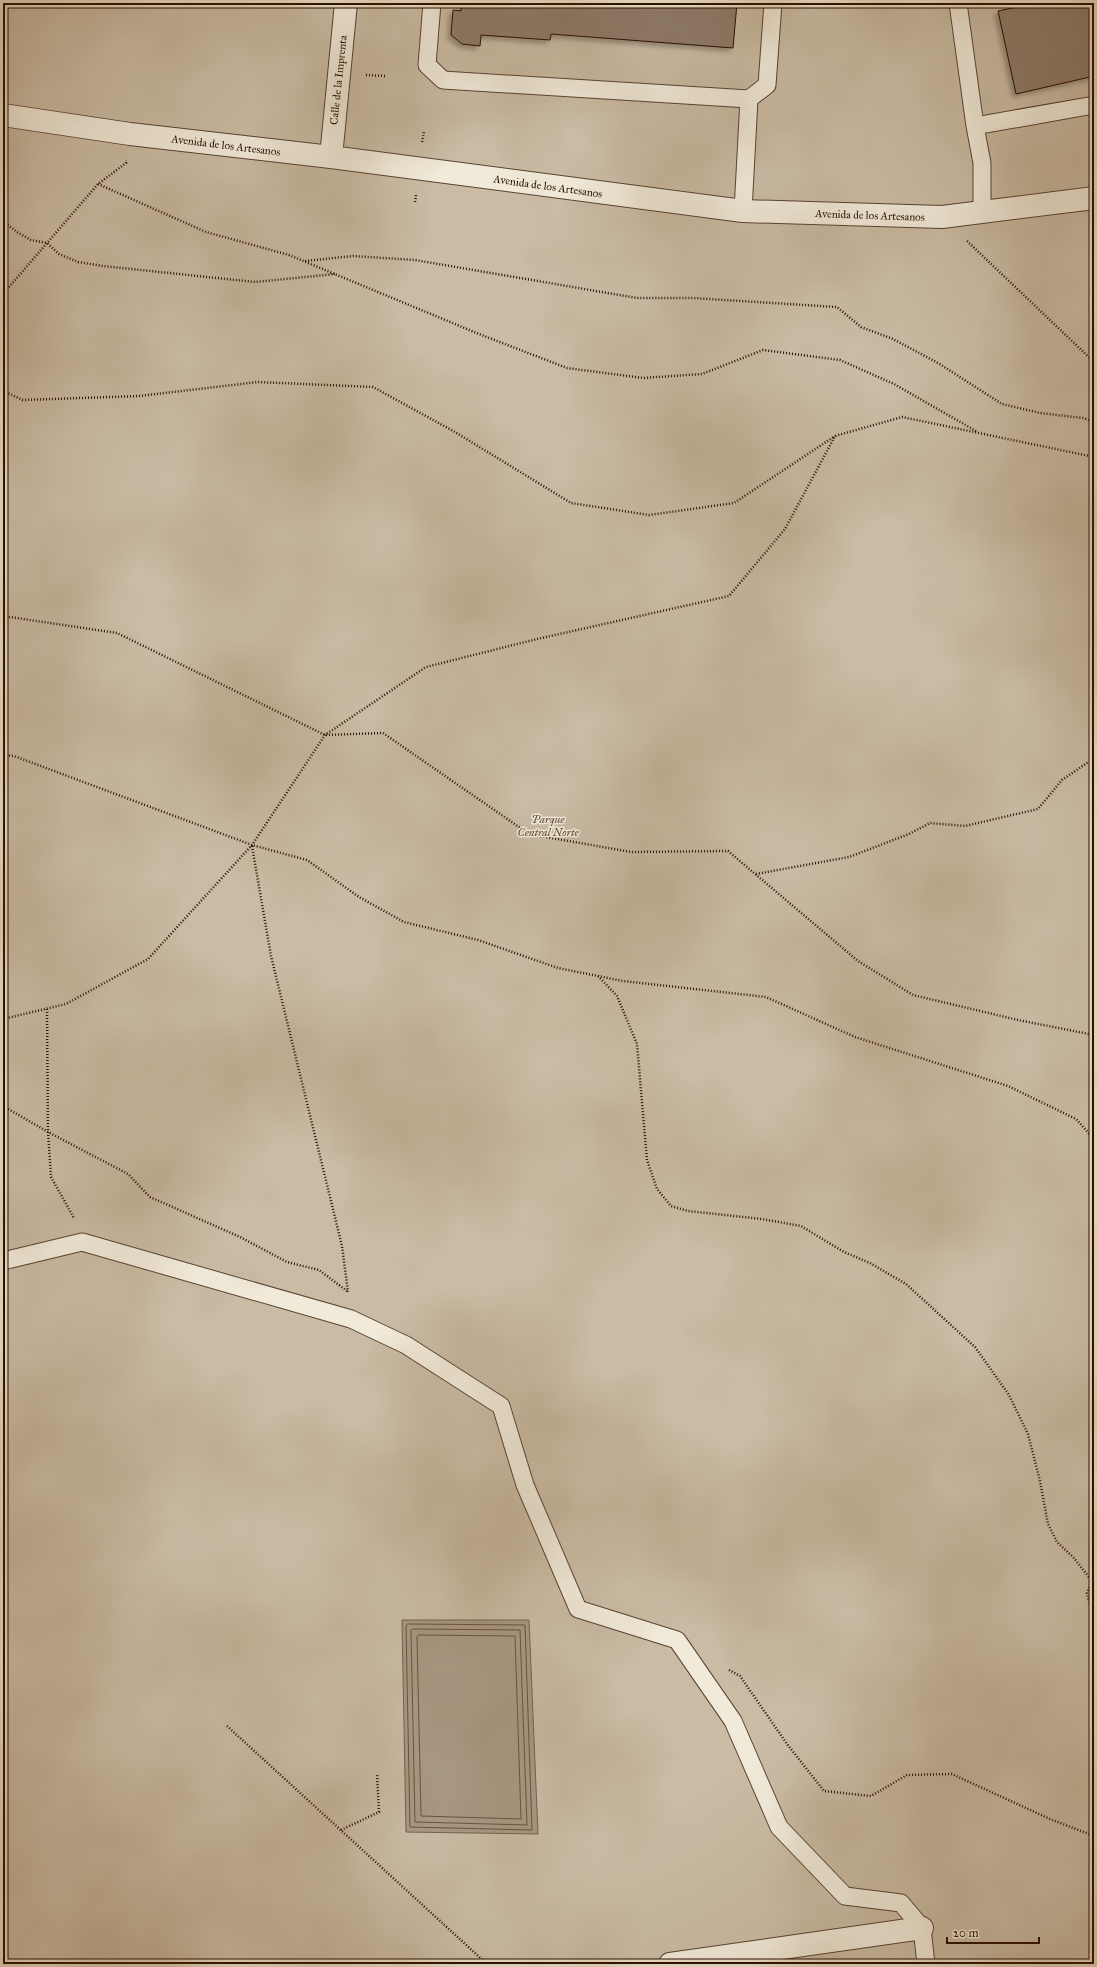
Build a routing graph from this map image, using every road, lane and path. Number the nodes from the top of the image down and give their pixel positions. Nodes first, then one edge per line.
1 (346, 3) edge
2 (432, 3) edge
3 (773, 3) edge
4 (958, 3) edge
5 (749, 99) junction
6 (1094, 105) edge
7 (3, 115) edge
8 (976, 126) junction
9 (130, 134) junction
10 (331, 158) junction
11 (98, 184) junction
12 (1094, 198) edge
13 (743, 211) junction
14 (982, 212) junction
15 (942, 217) junction
16 (3, 221) edge
17 (47, 243) junction
18 (304, 261) junction
19 (336, 274) junction
20 (3, 294) edge
21 (1094, 362) edge
22 (3, 391) edge
23 (1094, 422) edge
24 (978, 432) junction
25 (835, 436) junction
26 (1094, 456) edge
27 (3, 616) edge
28 (325, 735) junction
29 (3, 755) edge
30 (1094, 762) edge
31 (252, 845) junction
32 (755, 874) junction
33 (597, 976) junction
34 (47, 1009) junction
35 (3, 1019) edge
36 (1094, 1035) edge
37 (3, 1106) edge
38 (48, 1132) junction
39 (1094, 1139) edge
40 (97, 1246) junction
41 (3, 1261) edge
42 (348, 1292) junction
43 (351, 1319) junction
44 (1094, 1576) edge
45 (1092, 1581) junction
46 (1094, 1624) edge
47 (727, 1669) dead end
48 (227, 1726) dead end
49 (377, 1774) dead end
50 (341, 1830) junction
51 (1094, 1836) edge
52 (922, 1928) junction
53 (487, 1964) edge
54 (670, 1964) edge
55 (926, 1964) edge

1 - 10 street, Calle de la Imprenta
2 - 5 lane
3 - 5 lane
4 - 8 lane
5 - 13 lane
6 - 8 lane
7 - 9 street, Avenida de los Artesanos
8 - 14 lane
9 - 10 street, Avenida de los Artesanos
9 - 11 path
10 - 13 street, Avenida de los Artesanos
11 - 17 path
11 - 18 path
12 - 14 street, Avenida de los Artesanos
13 - 15 street, Avenida de los Artesanos
14 - 15 street, Avenida de los Artesanos
15 - 21 path
16 - 17 path
17 - 19 path
17 - 20 path
18 - 19 path
18 - 23 path
19 - 24 path
22 - 25 path
24 - 25 path
24 - 26 path
25 - 28 path
27 - 28 path
28 - 31 path
28 - 32 path
29 - 31 path
30 - 32 path
31 - 33 path
31 - 34 path
31 - 42 path
32 - 36 path
33 - 39 path
33 - 45 path
34 - 35 path
34 - 38 path
37 - 38 path
38 - 40 path
38 - 42 path
40 - 41 lane
40 - 43 lane
42 - 43 path
43 - 52 lane
44 - 45 path
45 - 46 path
47 - 51 path
48 - 50 path
49 - 50 path
50 - 53 path
52 - 54 street
52 - 55 lane

